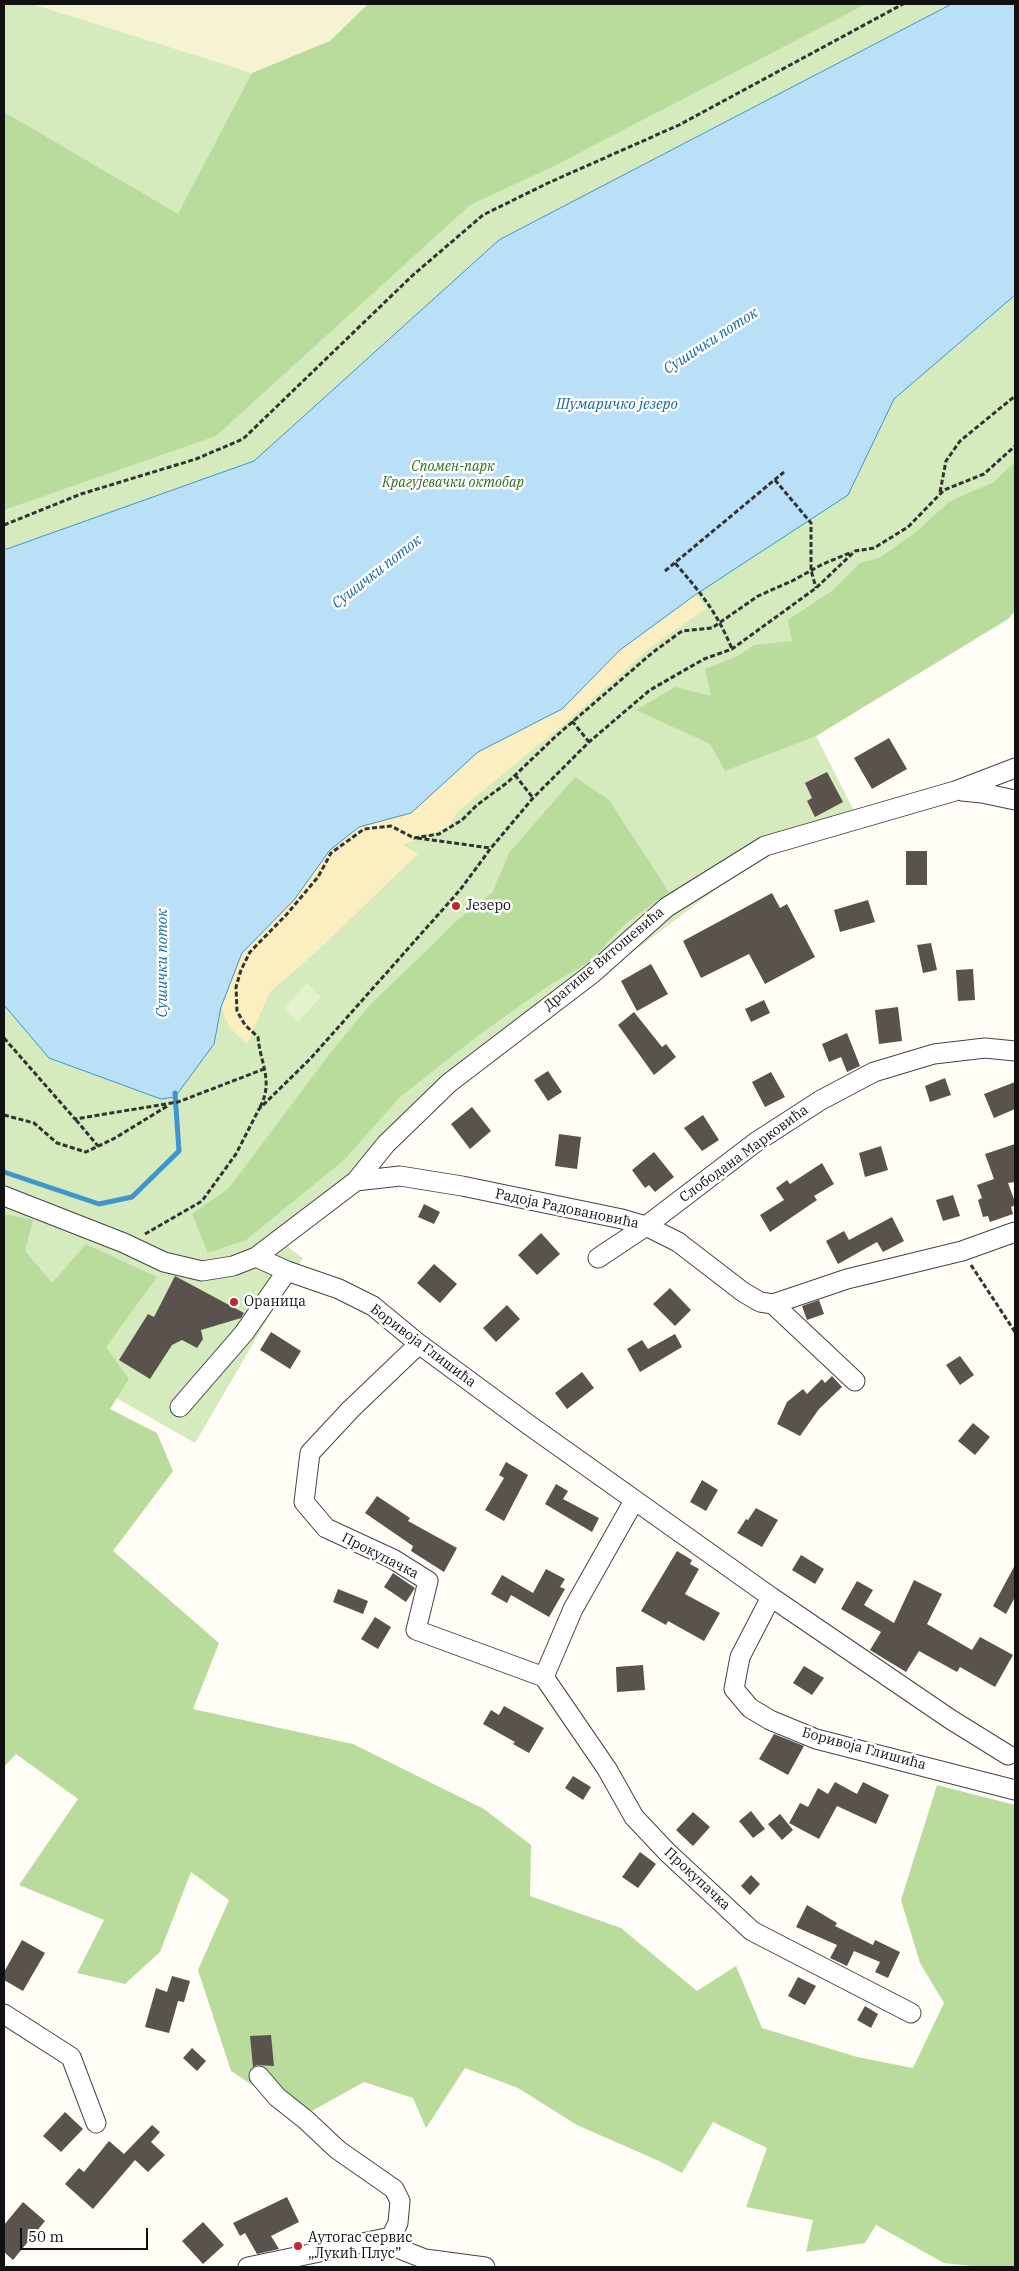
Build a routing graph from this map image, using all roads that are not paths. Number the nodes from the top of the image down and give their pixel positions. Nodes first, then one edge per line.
1 (1015, 768) edge
2 (956, 791) junction
3 (1015, 800) edge
4 (1015, 1051) edge
5 (356, 1181) junction
6 (4, 1196) edge
7 (646, 1226) junction
8 (1015, 1232) edge
9 (256, 1257) junction
10 (598, 1258) dead end
11 (288, 1271) junction
12 (773, 1304) junction
13 (419, 1344) junction
14 (855, 1381) dead end
15 (180, 1407) dead end
16 (634, 1501) junction
17 (771, 1598) junction
18 (544, 1677) junction
19 (1008, 1756) dead end
20 (1015, 1790) edge
21 (911, 2013) dead end
22 (4, 2014) edge
23 (259, 2076) dead end
24 (96, 2123) dead end
25 (391, 2237) junction
26 (248, 2267) edge
27 (485, 2267) edge

1 - 2 street, Драгише Витошевића
2 - 3 street
2 - 5 street, Драгише Витошевића
4 - 7 street, Слободана Марковића
5 - 7 street, Радоја Радовановића
5 - 9 street, Драгише Витошевића
6 - 9 street
7 - 10 street, Слободана Марковића
7 - 12 street, Радоја Радовановића
8 - 12 street
9 - 11 street, Боривоја Глишића
11 - 13 street, Боривоја Глишића
11 - 15 street
12 - 14 street
13 - 16 street, Боривоја Глишића
13 - 18 street, Прокупачка
16 - 17 street, Боривоја Глишића
16 - 18 street
17 - 19 street, Боривоја Глишића
17 - 20 street, Боривоја Глишића
18 - 21 street, Прокупачка
22 - 24 street
23 - 25 street
25 - 26 street
25 - 27 street

